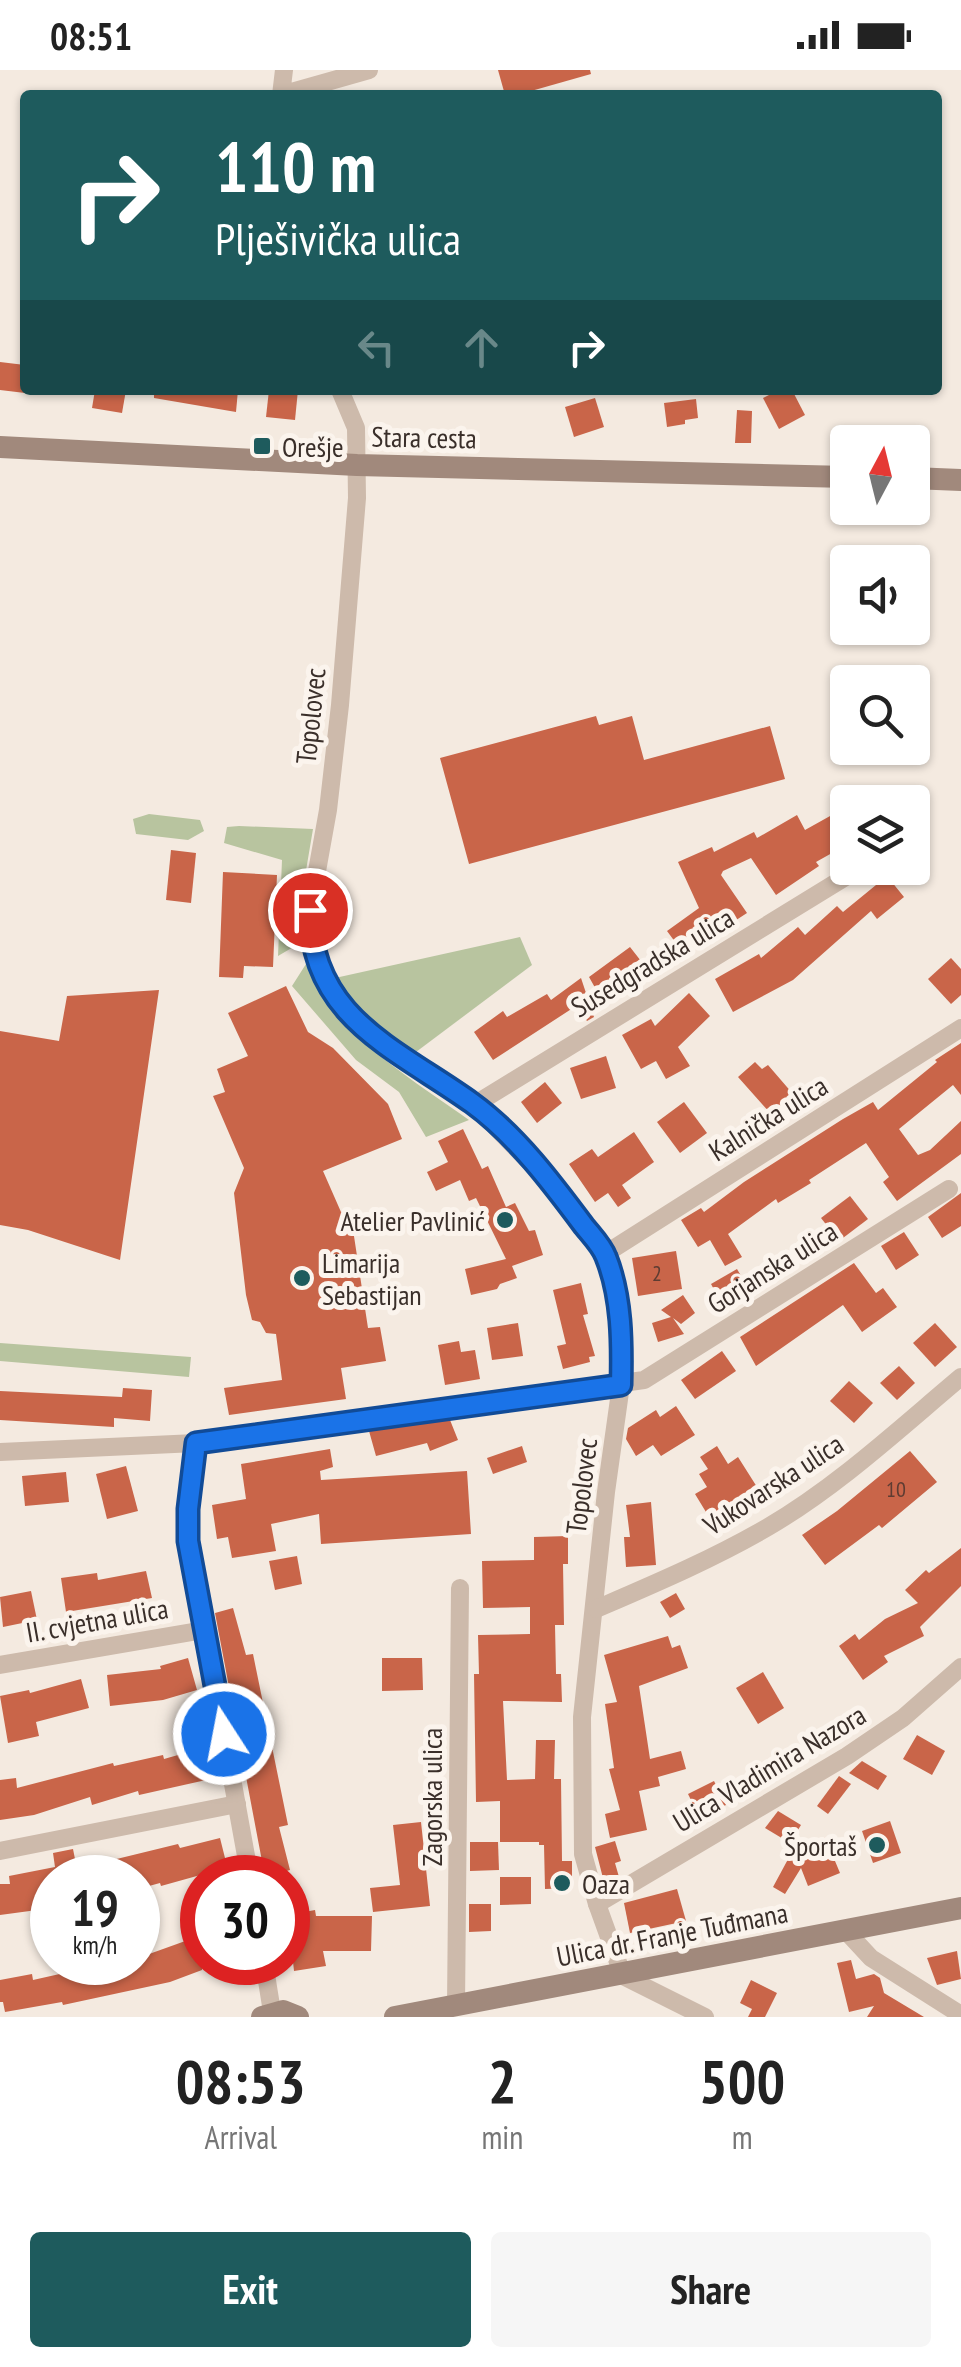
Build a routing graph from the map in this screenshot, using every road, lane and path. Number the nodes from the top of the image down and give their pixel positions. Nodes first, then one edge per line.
1 (369, 70) edge
2 (298, 90) edge
3 (342, 395) edge
4 (0, 447) edge
5 (357, 465) junction
6 (830, 477) edge
7 (930, 479) edge
8 (961, 480) edge
9 (832, 885) edge
10 (961, 1028) edge
11 (474, 1105) junction
12 (949, 1189) dead end
13 (605, 1254) junction
14 (961, 1377) edge
15 (621, 1385) junction
16 (196, 1443) junction
17 (0, 1452) edge
18 (460, 1588) dead end
19 (596, 1610) junction
20 (204, 1630) junction
21 (0, 1666) edge
22 (961, 1667) edge
23 (238, 1804) junction
24 (0, 1850) edge
25 (246, 1855) edge
26 (596, 1904) junction
27 (961, 1908) edge
28 (845, 1930) junction
29 (623, 1976) junction
30 (265, 1985) edge
31 (456, 2006) junction
32 (267, 2014) edge
33 (961, 2015) edge
34 (298, 2017) edge
35 (395, 2017) edge
36 (705, 2017) edge

1 - 2 street
3 - 5 street, Topolovec
4 - 5 main road, Stara cesta
5 - 6 main road, Stara cesta
5 - 11 street, Topolovec
7 - 8 main road
9 - 11 street, Susedgradska ulica
10 - 13 street, Kalnička ulica
11 - 13 street, Topolovec
12 - 15 street, Gorjanska ulica
13 - 15 street, Topolovec
14 - 19 street, Vukovarska ulica
15 - 16 street, Gorjanska ulica
15 - 19 street, Topolovec
16 - 17 street, Gorjanska ulica
16 - 20 street
18 - 31 street, Zagorska ulica
19 - 26 street, Topolovec
20 - 21 street, II. cvjetna ulica
20 - 23 street
22 - 26 street, Ulica Vladimira Nazora
23 - 24 street
23 - 25 street
26 - 29 street, Topolovec
27 - 28 main road, Ulica dr. Franje Tuđmana
28 - 29 main road, Ulica dr. Franje Tuđmana
28 - 33 street
29 - 31 main road, Ulica dr. Franje Tuđmana
29 - 36 street
30 - 32 street
31 - 35 main road, Ulica dr. Franje Tuđmana
32 - 34 main road

